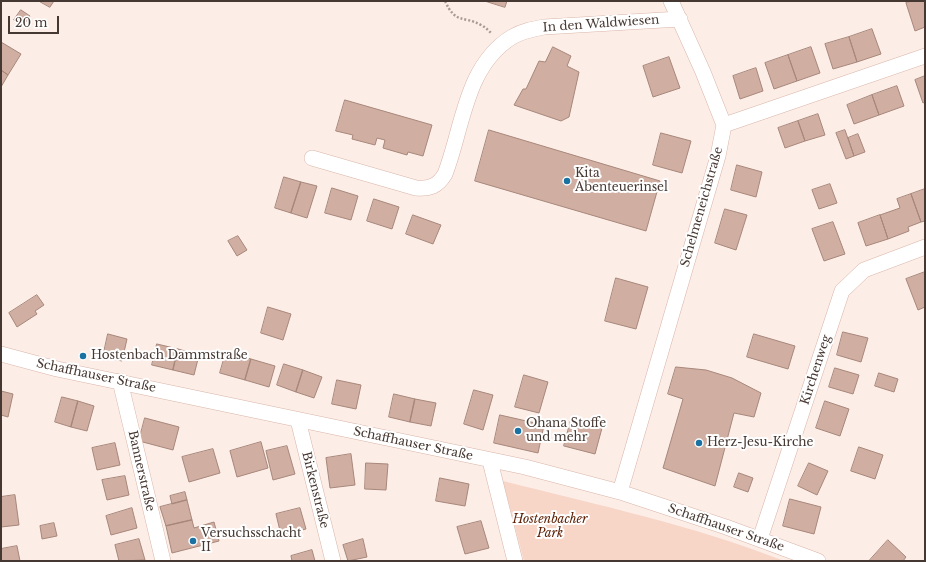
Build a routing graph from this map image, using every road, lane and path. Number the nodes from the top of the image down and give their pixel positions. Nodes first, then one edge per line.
1 (445, 1) edge
2 (671, 1) edge
3 (680, 19) junction
4 (503, 44) junction
5 (925, 56) edge
6 (724, 125) junction
7 (312, 158) dead end
8 (925, 247) edge
9 (1, 354) edge
10 (120, 381) junction
11 (298, 420) junction
12 (490, 460) junction
13 (620, 492) junction
14 (760, 539) junction
15 (163, 561) edge
16 (333, 561) edge
17 (515, 561) edge
18 (818, 561) edge

1 - 4 path
2 - 3 street, In den Waldwiesen
3 - 4 street, In den Waldwiesen
3 - 6 street, In den Waldwiesen
4 - 7 street, In den Waldwiesen
5 - 6 street
6 - 13 street, Schelmeneichstraße
8 - 14 street, Kirchenweg
9 - 10 street, Schaffhauser Straße
10 - 11 street, Schaffhauser Straße
10 - 15 street, Bannerstraße
11 - 12 street, Schaffhauser Straße
11 - 16 street, Birkenstraße
12 - 13 street, Schaffhauser Straße
12 - 17 street
13 - 14 street, Schaffhauser Straße
14 - 18 street, Schaffhauser Straße

